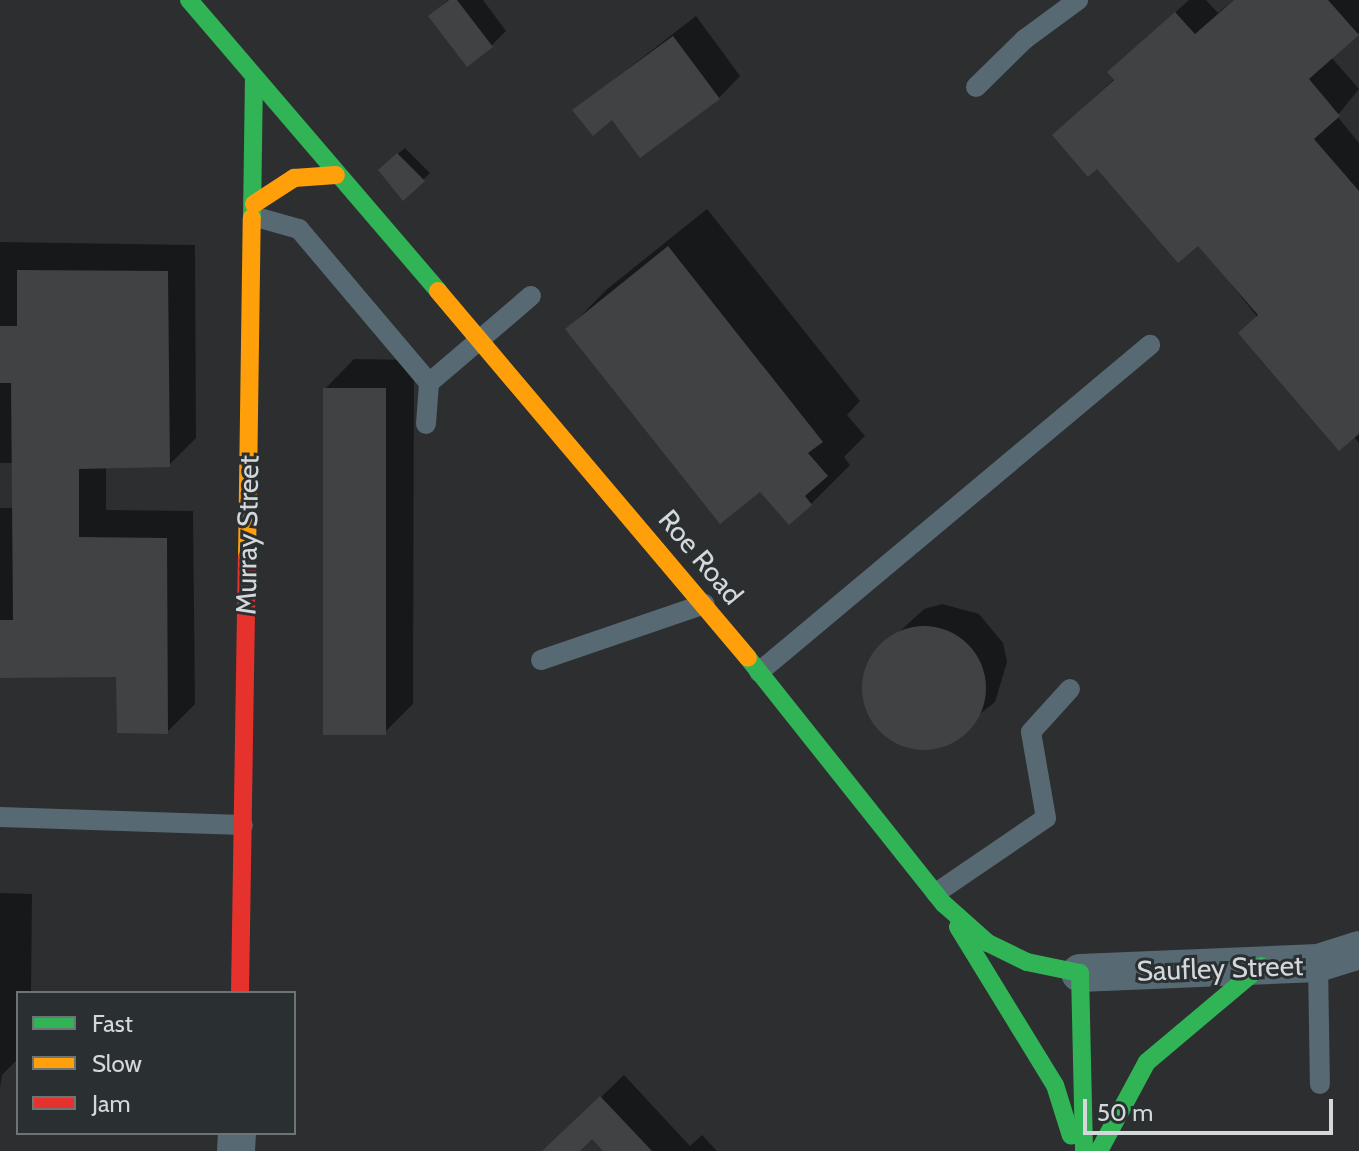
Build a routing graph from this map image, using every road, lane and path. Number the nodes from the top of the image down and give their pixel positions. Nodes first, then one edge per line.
1 (189, 0) edge
2 (1078, 0) edge
3 (254, 77) junction
4 (976, 87) dead end
5 (336, 175) junction
6 (254, 210) junction
7 (531, 296) dead end
8 (481, 340) junction
9 (1150, 345) dead end
10 (429, 383) junction
11 (426, 424) dead end
12 (705, 604) junction
13 (541, 660) dead end
14 (759, 672) junction
15 (1070, 689) dead end
16 (0, 817) edge
17 (243, 825) junction
18 (940, 899) junction
19 (1359, 950) edge
20 (1318, 963) junction
21 (1261, 966) junction
22 (1080, 973) junction
23 (240, 991) edge
24 (1320, 1084) dead end
25 (1076, 1151) edge
26 (1084, 1151) edge
27 (1099, 1151) edge

1 - 3 street, Roe Road
2 - 4 lane
3 - 5 street, Roe Road
3 - 6 street, Murray Street
5 - 6 street
5 - 8 street, Roe Road
6 - 10 lane
6 - 17 street, Murray Street
7 - 8 lane
8 - 10 lane
8 - 12 street, Roe Road
9 - 14 lane
10 - 11 lane
12 - 13 lane
12 - 14 street, Roe Road
14 - 18 street, Roe Road
15 - 18 lane
16 - 17 lane
17 - 23 street, Murray Street
18 - 22 street, Roe Road
18 - 25 street
19 - 20 street, Saufley Street
20 - 21 street, Saufley Street
20 - 24 lane
21 - 22 street, Saufley Street
21 - 27 street
22 - 26 street

